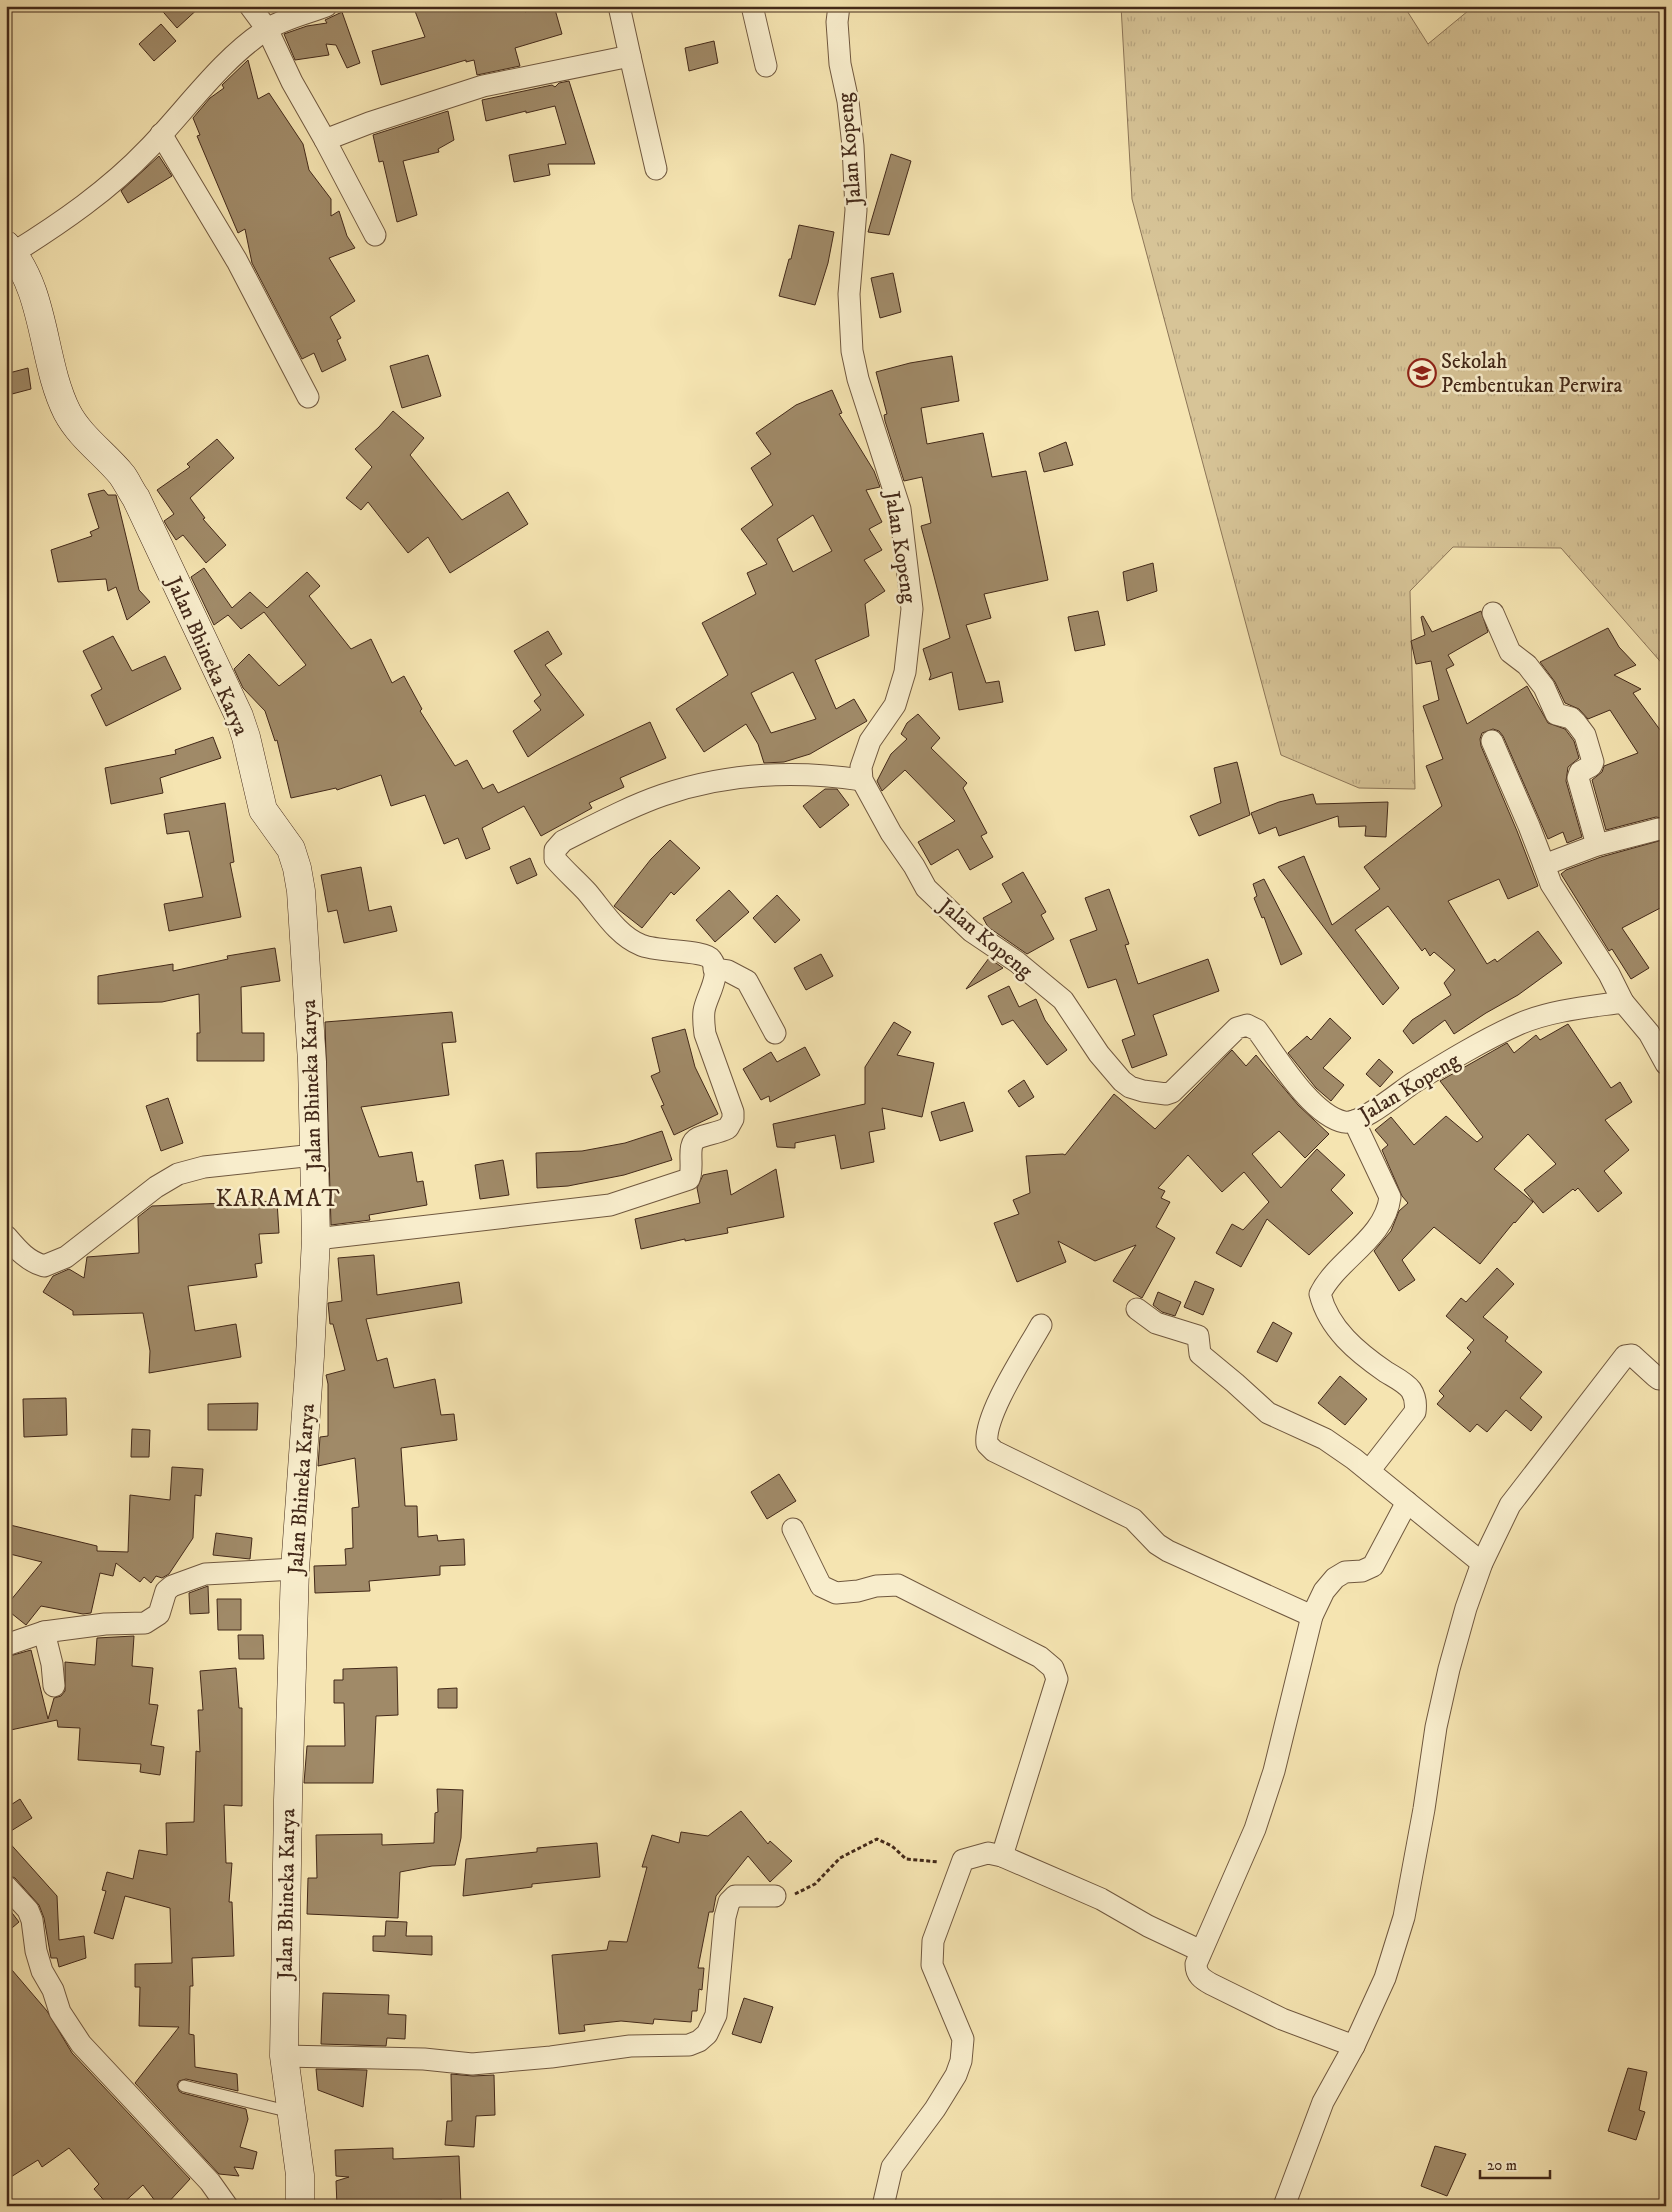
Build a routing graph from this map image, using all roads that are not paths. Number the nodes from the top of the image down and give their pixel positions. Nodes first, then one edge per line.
1 (250, 6) edge
2 (326, 6) edge
3 (619, 6) edge
4 (752, 6) edge
5 (839, 6) edge
6 (267, 28) junction
7 (630, 56) junction
8 (766, 66) dead end
9 (162, 134) junction
10 (324, 140) junction
11 (656, 170) dead end
12 (375, 235) dead end
13 (10, 249) edge
14 (308, 397) dead end
15 (1493, 613) dead end
16 (1492, 741) dead end
17 (862, 780) junction
18 (1658, 829) dead end
19 (1597, 845) junction
20 (1544, 865) junction
21 (714, 969) junction
22 (1623, 1002) junction
23 (776, 1033) dead end
24 (1666, 1064) edge
25 (1354, 1121) junction
26 (314, 1155) junction
27 (6, 1236) edge
28 (316, 1240) junction
29 (1137, 1309) dead end
30 (1041, 1325) dead end
31 (1666, 1379) edge
32 (1370, 1471) junction
33 (1407, 1502) junction
34 (793, 1529) dead end
35 (1482, 1563) junction
36 (295, 1570) junction
37 (1312, 1616) junction
38 (44, 1632) junction
39 (6, 1645) edge
40 (54, 1686) dead end
41 (1002, 1856) junction
42 (6, 1886) edge
43 (775, 1896) dead end
44 (1201, 1951) junction
45 (1354, 2046) junction
46 (284, 2056) junction
47 (184, 2086) dead end
48 (291, 2112) junction
49 (227, 2206) edge
50 (300, 2206) edge
51 (883, 2206) edge
52 (1284, 2206) edge

1 - 6 street
2 - 6 street
3 - 7 street
4 - 8 street
5 - 17 street, Jalan Kopeng
6 - 9 street
6 - 10 street
7 - 10 street
7 - 11 street
9 - 13 street
9 - 14 street
10 - 12 street
13 - 26 street, Jalan Bhineka Karya
15 - 19 street
16 - 20 street
17 - 21 street
17 - 25 street, Jalan Kopeng
18 - 19 street
19 - 20 street
20 - 22 street
21 - 23 street
21 - 28 street
22 - 24 street
22 - 25 street, Jalan Kopeng
25 - 32 street
26 - 27 street
26 - 28 street, Jalan Bhineka Karya
28 - 36 street, Jalan Bhineka Karya
29 - 32 street
30 - 37 street
31 - 35 street
32 - 33 street
33 - 35 street
33 - 37 street
34 - 41 street
35 - 45 street
36 - 38 street
36 - 46 street, Jalan Bhineka Karya
37 - 44 street
38 - 39 street
38 - 40 street
41 - 44 street
41 - 51 street
42 - 49 street
43 - 46 street
44 - 45 street
45 - 52 street
46 - 48 street, Jalan Bhineka Karya
47 - 48 lane
48 - 50 street, Jalan Bhineka Karya

